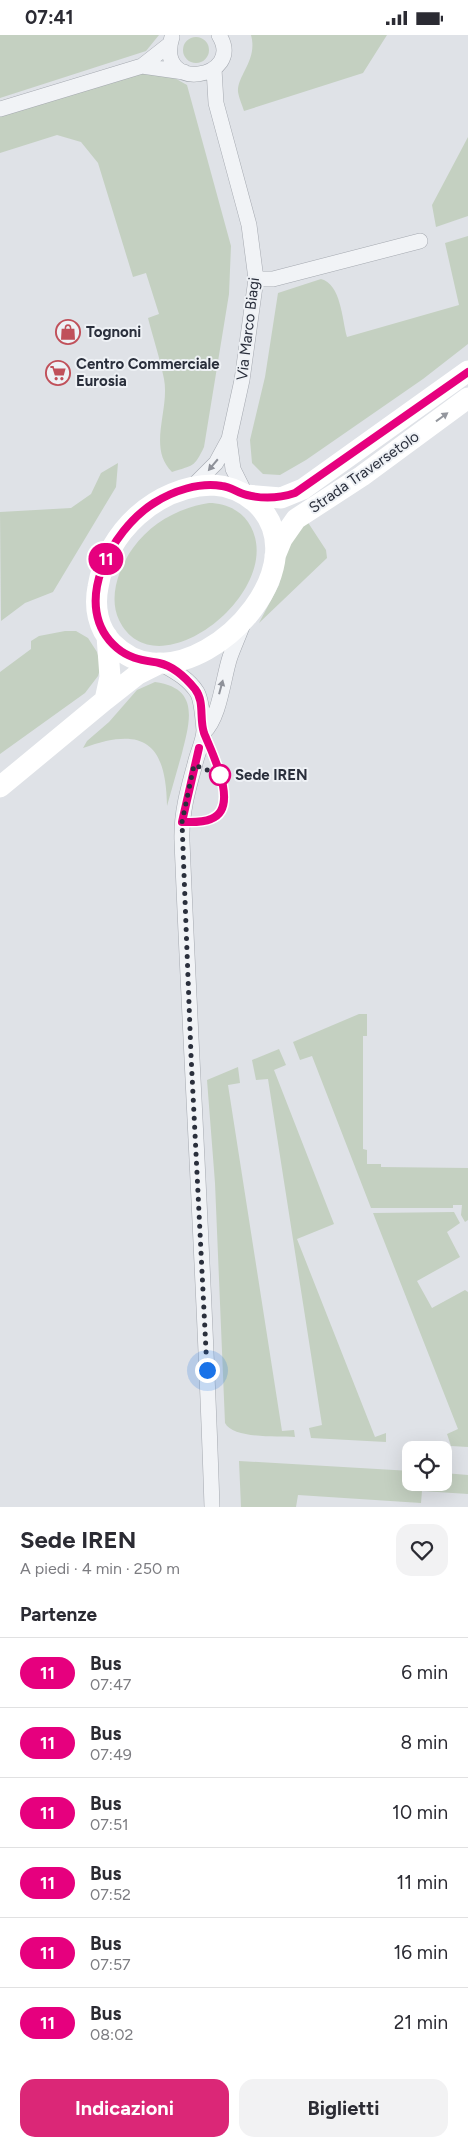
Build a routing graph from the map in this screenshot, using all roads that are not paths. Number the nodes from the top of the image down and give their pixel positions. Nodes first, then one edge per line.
1 (219, 35) edge
2 (172, 40) edge
3 (142, 65) junction
4 (214, 69) junction
5 (191, 74) junction
6 (216, 103) junction
7 (0, 109) edge
8 (420, 241) dead end
9 (256, 279) junction
10 (468, 371) edge
11 (468, 398) edge
12 (229, 439) junction
13 (192, 487) junction
14 (246, 495) junction
15 (274, 559) junction
16 (244, 621) junction
17 (106, 636) junction
18 (160, 663) junction
19 (105, 700) junction
20 (204, 732) junction
21 (0, 787) edge
22 (212, 1507) edge

1 - 4 street
2 - 3 street
2 - 5 street, Via Marco Biagi
3 - 5 street
3 - 7 street
4 - 5 street
4 - 6 street, Via Marco Biagi
5 - 6 street, Via Marco Biagi
6 - 9 street, Via Marco Biagi
8 - 9 street
9 - 12 street, Via Marco Biagi
10 - 14 main road, Strada Traversetolo
15 -> 11 main road, Strada Traversetolo
12 -> 13 street, Via Marco Biagi
12 - 14 street, Via Marco Biagi
13 - 14 main road, Strada Traversetolo
13 - 17 main road, Strada Traversetolo
14 - 15 main road, Strada Traversetolo
15 - 16 main road, Strada Traversetolo
16 - 18 main road, Strada Traversetolo
20 -> 16 street
17 - 18 main road, Strada Traversetolo
17 - 19 main road, Strada Traversetolo
18 - 19 main road, Strada Traversetolo
18 - 20 street
19 - 21 main road, Strada Traversetolo
20 - 22 street

